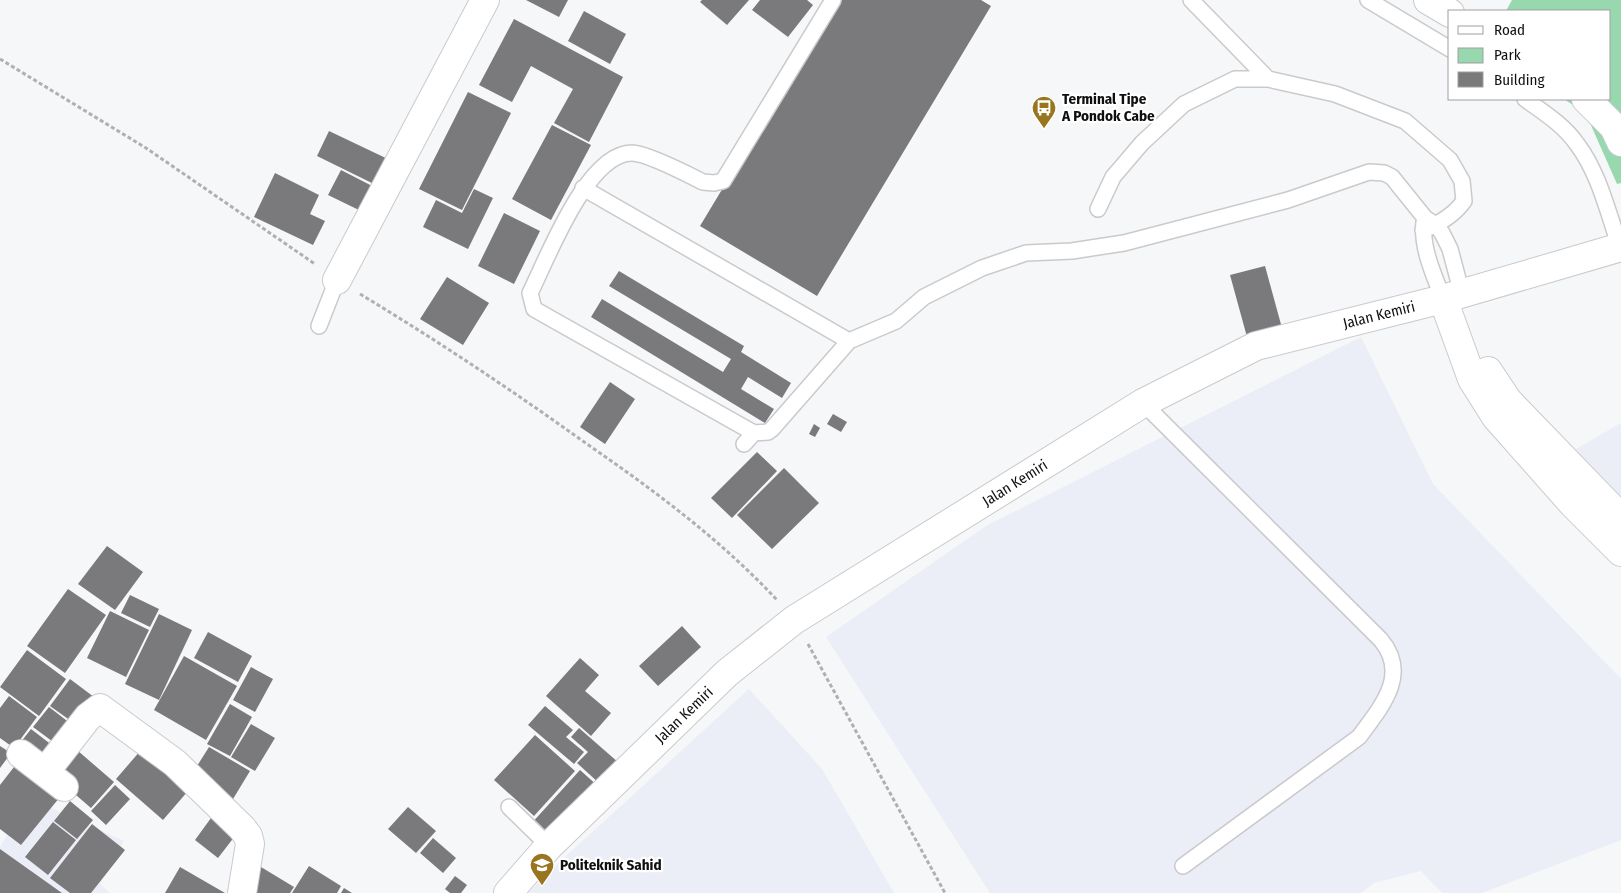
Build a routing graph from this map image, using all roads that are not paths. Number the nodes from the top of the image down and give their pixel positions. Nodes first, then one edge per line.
1 (485, 0) edge
2 (833, 0) edge
3 (1190, 0) edge
4 (1368, 0) edge
5 (1428, 0) edge
6 (1448, 12) edge
7 (1448, 47) edge
8 (1268, 79) junction
9 (1526, 100) edge
10 (1587, 100) edge
11 (1621, 142) edge
12 (583, 188) junction
13 (1098, 209) dead end
14 (1428, 225) junction
15 (1620, 247) edge
16 (337, 280) joint
17 (1453, 296) junction
18 (319, 326) dead end
19 (849, 341) junction
20 (1143, 403) junction
21 (1621, 518) edge
22 (1621, 552) edge
23 (21, 754) dead end
24 (509, 807) dead end
25 (549, 846) junction
26 (1183, 866) dead end
27 (242, 893) edge
28 (508, 893) edge

1 - 16 street
2 - 12 lane
3 - 8 lane
4 - 7 lane
5 - 6 street
8 - 13 lane
8 - 14 lane
9 - 15 lane
10 - 11 street
12 - 19 lane
12 - 19 lane
14 - 17 lane
14 - 17 lane
14 - 19 lane
15 - 17 street, Jalan Kemiri
16 - 18 lane
17 - 20 street, Jalan Kemiri
17 - 21 street
17 - 22 street
20 - 25 street, Jalan Kemiri
20 - 26 lane
23 - 27 street
24 - 25 lane
25 - 28 street, Jalan Kemiri

